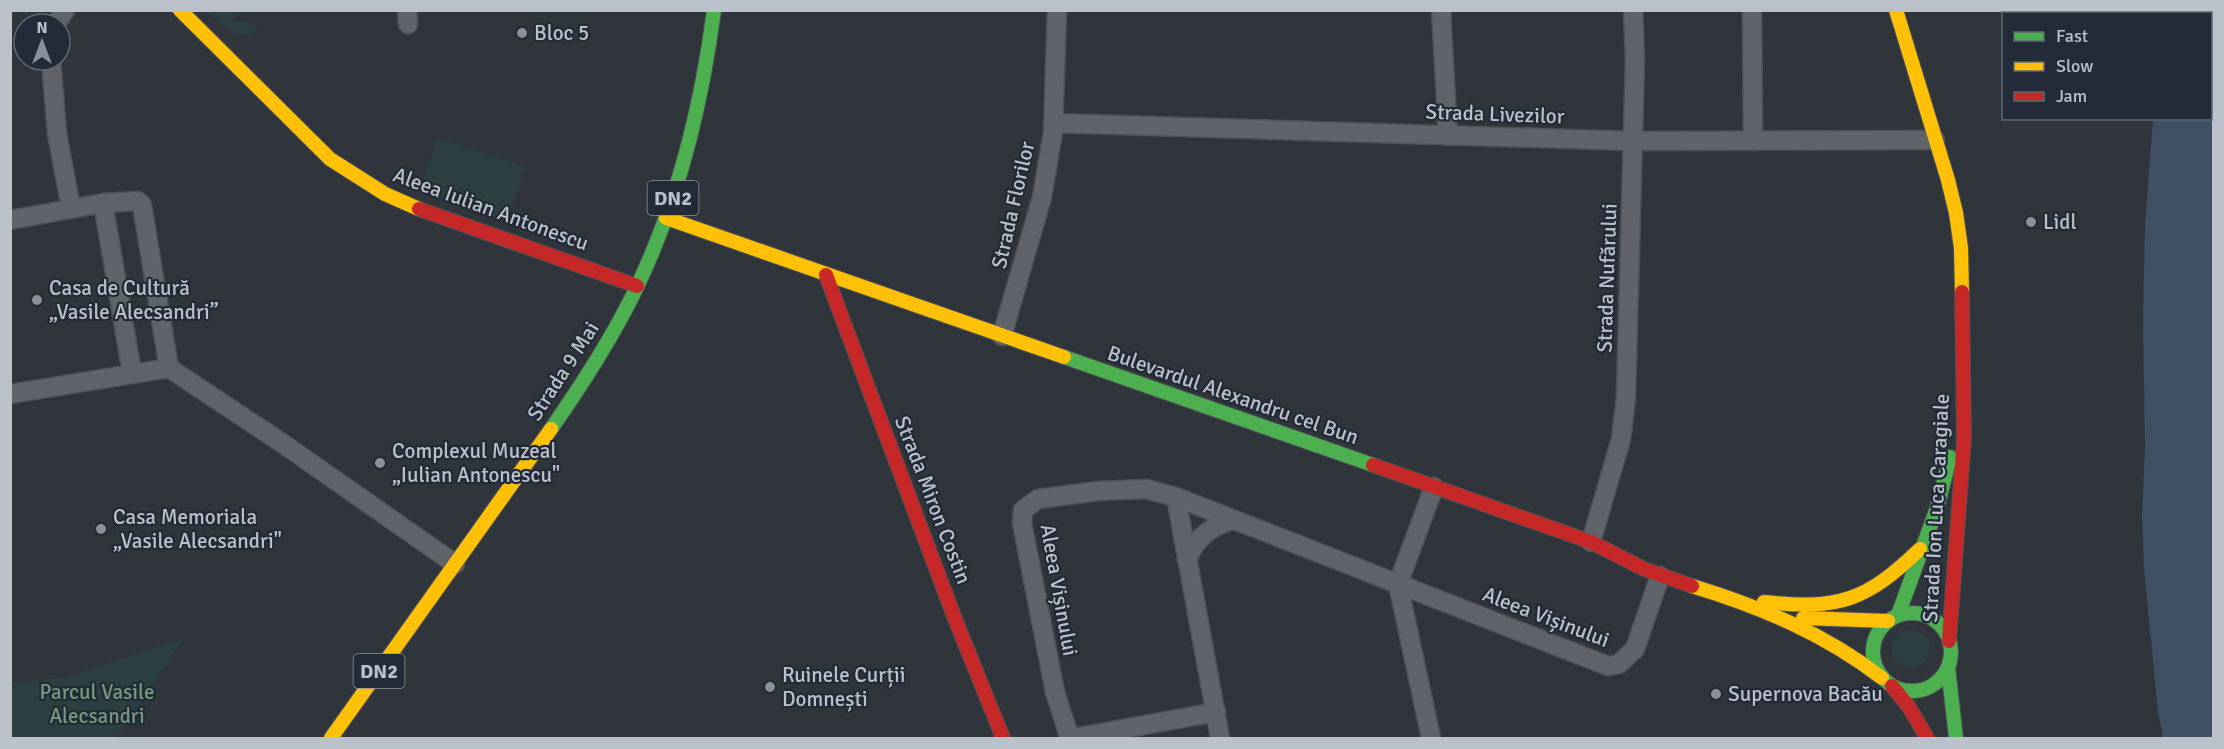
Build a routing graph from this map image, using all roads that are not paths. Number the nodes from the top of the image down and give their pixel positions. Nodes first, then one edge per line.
1 (180, 10) edge
2 (714, 10) edge
3 (1057, 10) edge
4 (1442, 10) edge
5 (1633, 10) edge
6 (1752, 10) edge
7 (1896, 10) edge
8 (52, 72) edge
9 (1053, 123) junction
10 (1448, 136) junction
11 (1935, 140) junction
12 (1633, 141) junction
13 (1753, 141) junction
14 (103, 203) junction
15 (71, 208) junction
16 (666, 218) junction
17 (10, 220) edge
18 (826, 275) junction
19 (637, 286) junction
20 (1002, 336) junction
21 (169, 368) junction
22 (132, 373) junction
23 (1964, 378) junction
24 (10, 394) edge
25 (1434, 487) junction
26 (1176, 497) junction
27 (1233, 520) junction
28 (1591, 542) junction
29 (1926, 544) junction
30 (1187, 559) junction
31 (455, 564) junction
32 (1660, 576) junction
33 (1398, 584) junction
34 (1726, 596) junction
35 (1782, 618) junction
36 (1893, 618) junction
37 (1949, 641) junction
38 (1948, 667) junction
39 (1887, 682) junction
40 (1216, 712) junction
41 (331, 738) edge
42 (1003, 738) edge
43 (1220, 738) edge
44 (1431, 738) edge
45 (1927, 738) edge
46 (1956, 738) edge

1 - 19 main road, Aleea Iulian Antonescu
2 - 16 main road, Strada 9 Mai / DN2
3 - 9 street, Strada Florilor
4 - 10 street
5 - 12 street, Strada Nufărului
6 - 13 street
7 - 11 main road, Strada Ion Luca Caragiale
8 - 15 street
9 - 10 street, Strada Livezilor
9 - 20 street, Strada Florilor
10 - 12 street, Strada Livezilor
11 - 13 street, Strada Livezilor
11 - 23 main road, Strada Ion Luca Caragiale
12 - 13 street, Strada Livezilor
12 - 28 street, Strada Nufărului
14 - 15 street
14 - 21 street
14 - 22 street
15 - 17 street
16 - 18 main road, Bulevardul Alexandru cel Bun
16 - 19 main road, Strada 9 Mai / DN2
18 - 20 main road, Bulevardul Alexandru cel Bun
18 - 42 main road, Strada Miron Costin
19 - 31 main road, Strada 9 Mai / DN2
20 - 25 main road, Bulevardul Alexandru cel Bun
21 - 22 street
21 - 31 street
22 - 24 street
23 - 29 main road, Strada Ion Luca Caragiale
23 - 37 main road, Strada Ion Luca Caragiale
25 - 28 main road, Bulevardul Alexandru cel Bun
25 - 33 street
26 - 27 street, Aleea Vișinului
26 - 30 street
26 - 40 street, Aleea Vișinului
27 - 30 street
27 - 33 street, Aleea Vișinului
28 - 32 main road, Bulevardul Alexandru cel Bun
29 - 34 main road
29 - 36 main road, Strada Ion Luca Caragiale
30 - 40 street
31 - 41 main road, Strada 9 Mai / DN2
32 - 33 street, Aleea Vișinului
32 - 34 main road, Bulevardul Alexandru cel Bun
33 - 44 street
34 - 35 main road, Bulevardul Alexandru cel Bun
35 - 36 main road, Bulevardul Alexandru cel Bun
35 - 39 main road, Bulevardul Alexandru cel Bun
36 - 37 main road
36 - 39 main road
37 - 38 main road
38 - 39 main road
38 - 46 main road
39 - 45 main road
40 - 43 street

